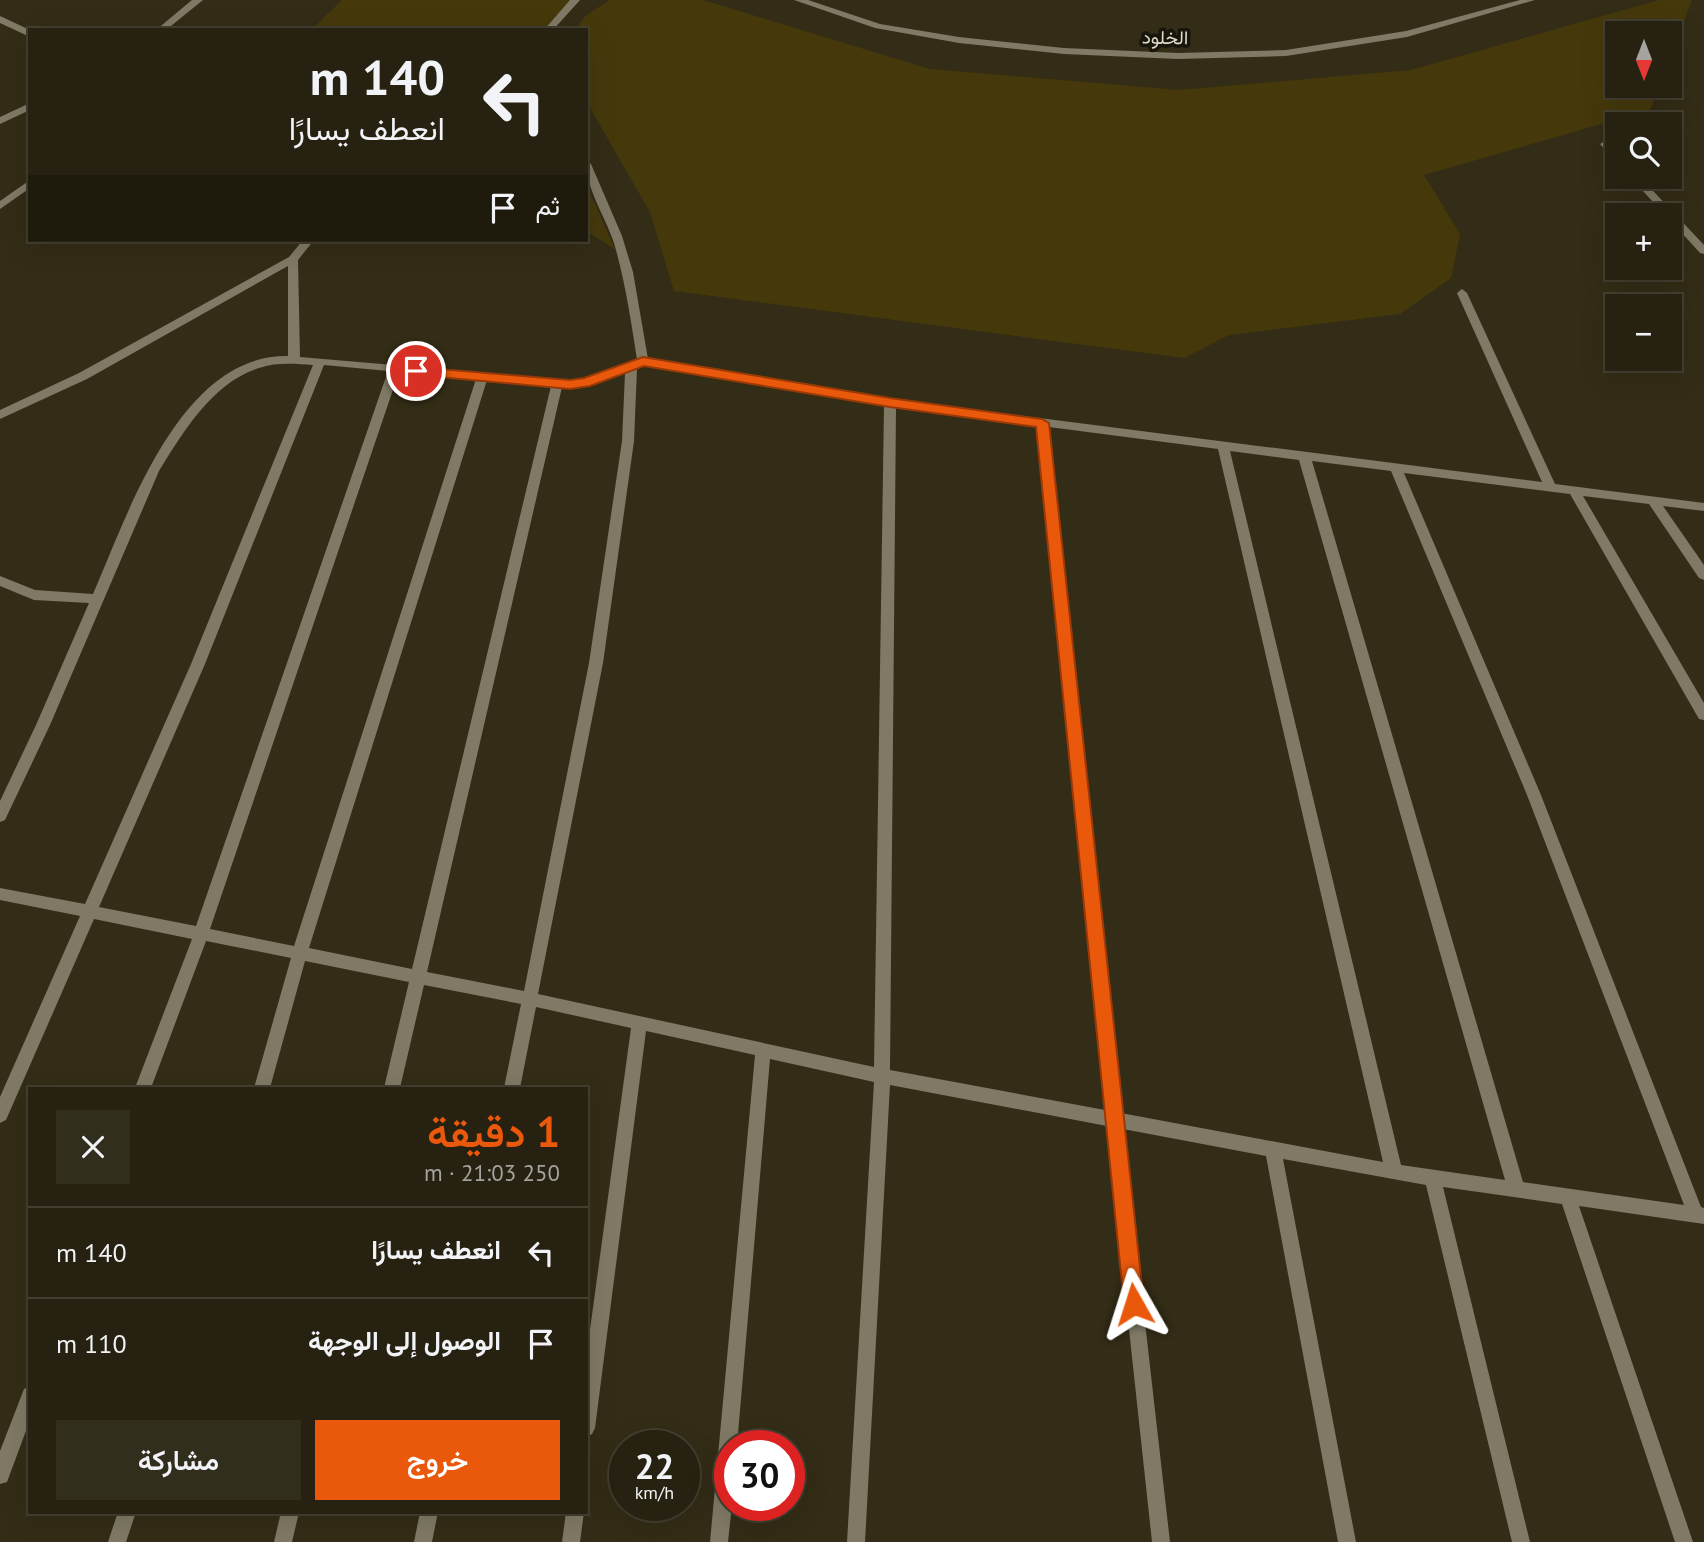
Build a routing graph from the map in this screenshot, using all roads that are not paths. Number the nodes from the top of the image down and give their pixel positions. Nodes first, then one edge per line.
1 (198, 0) edge
2 (575, 0) edge
3 (799, 0) edge
4 (1531, 0) edge
5 (0, 19) edge
6 (163, 28) edge
7 (550, 28) edge
8 (28, 33) edge
9 (28, 107) edge
10 (0, 121) edge
11 (588, 168) edge
12 (28, 185) edge
13 (1646, 189) edge
14 (0, 206) edge
15 (307, 242) edge
16 (1704, 251) edge
17 (293, 259) junction
18 (1462, 293) dead end
19 (294, 359) junction
20 (320, 361) junction
21 (637, 365) junction
22 (394, 369) junction
23 (482, 378) junction
24 (556, 384) junction
25 (890, 403) junction
26 (0, 415) edge
27 (1042, 423) junction
28 (1223, 446) junction
29 (1304, 455) junction
30 (1395, 467) junction
31 (1551, 488) junction
32 (1574, 491) junction
33 (1653, 501) junction
34 (1704, 508) edge
35 (1704, 575) edge
36 (0, 581) edge
37 (98, 599) junction
38 (1704, 715) edge
39 (0, 816) edge
40 (0, 894) edge
41 (90, 914) junction
42 (200, 936) junction
43 (300, 952) junction
44 (419, 978) junction
45 (530, 999) junction
46 (639, 1024) junction
47 (763, 1051) junction
48 (882, 1076) junction
49 (143, 1087) edge
50 (262, 1087) edge
51 (392, 1087) edge
52 (512, 1087) edge
53 (0, 1115) edge
54 (1114, 1119) junction
55 (1273, 1149) junction
56 (1394, 1172) junction
57 (1432, 1177) junction
58 (1517, 1191) junction
59 (1568, 1198) junction
60 (1700, 1216) edge
61 (28, 1400) edge
62 (588, 1413) edge
63 (0, 1475) edge
64 (126, 1514) edge
65 (289, 1514) edge
66 (429, 1514) edge
67 (575, 1514) edge
68 (117, 1542) edge
69 (282, 1542) edge
70 (423, 1542) edge
71 (571, 1542) edge
72 (719, 1542) edge
73 (856, 1542) edge
74 (1161, 1542) edge
75 (1347, 1542) edge
76 (1521, 1542) edge
77 (1685, 1542) edge

1 - 6 street
2 - 7 street
3 - 4 street, الخلود
5 - 8 street
9 - 10 street
11 - 21 street
12 - 14 street
13 - 16 street
15 - 17 street
17 - 19 street
17 - 26 street
18 - 31 street
19 - 20 street
19 - 37 street
20 - 22 street
20 - 41 street
21 - 24 street
21 - 25 street
21 - 45 street
22 - 23 street
22 - 42 street
23 - 24 street
23 - 43 street
24 - 44 street
25 - 27 street
25 - 48 street
27 - 28 street
27 - 54 street
28 - 29 street
28 - 56 street
29 - 30 street
29 - 58 street
30 - 31 street
30 - 60 street
31 - 32 street
32 - 33 street
32 - 38 street
33 - 34 street
33 - 35 street
36 - 37 street
37 - 39 street
40 - 41 street
41 - 42 street
41 - 53 street
42 - 43 street
42 - 49 street
43 - 44 street
43 - 50 street
44 - 45 street
44 - 51 street
45 - 46 street
45 - 52 street
46 - 47 street
46 - 62 street
47 - 48 street
47 - 72 street
48 - 54 street
48 - 73 street
54 - 55 street
54 - 74 street
55 - 56 street
55 - 75 street
56 - 57 street
57 - 58 street
57 - 76 street
58 - 59 street
59 - 60 street
59 - 77 street
61 - 63 street
64 - 68 street
65 - 69 street
66 - 70 street
67 - 71 street

